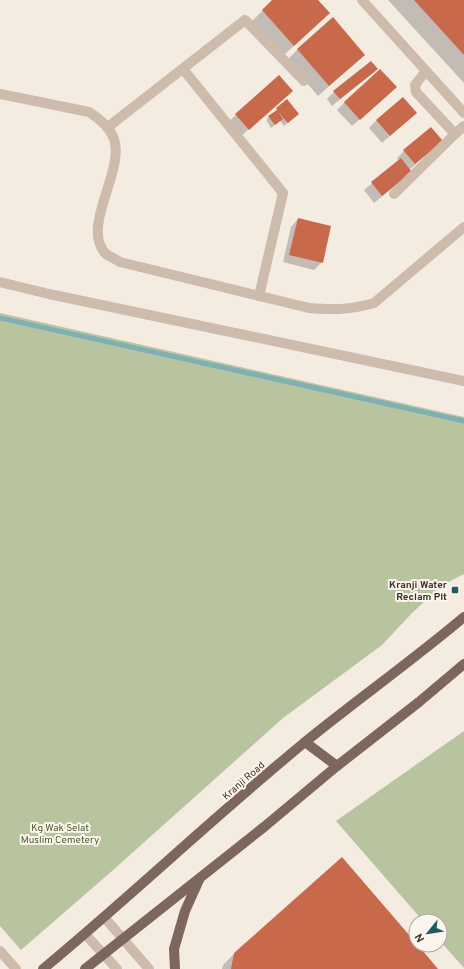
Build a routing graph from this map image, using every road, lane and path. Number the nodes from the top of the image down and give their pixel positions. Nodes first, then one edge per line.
1 (362, 0) edge
2 (183, 70) junction
3 (426, 71) junction
4 (304, 81) dead end
5 (0, 94) edge
6 (464, 114) edge
7 (464, 126) edge
8 (108, 127) junction
9 (455, 134) junction
10 (394, 194) dead end
11 (464, 226) edge
12 (0, 282) edge
13 (259, 296) junction
14 (464, 382) edge
15 (464, 617) edge
16 (464, 664) edge
17 (305, 742) junction
18 (337, 766) junction
19 (200, 878) junction
20 (104, 917) junction
21 (86, 934) junction
22 (123, 938) junction
23 (0, 951) edge
24 (104, 954) junction
25 (16, 969) edge
26 (43, 969) edge
27 (85, 969) edge
28 (117, 969) edge
29 (149, 969) edge
30 (174, 969) edge

1 - 3 street
2 - 4 street
2 - 8 street
2 - 13 street
3 - 6 street
3 - 9 street
5 - 8 street
7 - 9 street
8 - 13 street
9 - 10 street
11 - 13 street
12 - 14 street
15 - 17 main road, Kranji Road
16 - 18 main road
17 - 18 main road
17 - 20 main road, Kranji Road
18 - 19 main road
19 - 22 main road
19 - 30 main road
20 - 21 main road, Kranji Road
20 - 22 street
21 - 24 street
21 - 26 main road, Kranji Road
22 - 24 main road
22 - 29 street
23 - 25 street
24 - 27 main road
24 - 28 street

